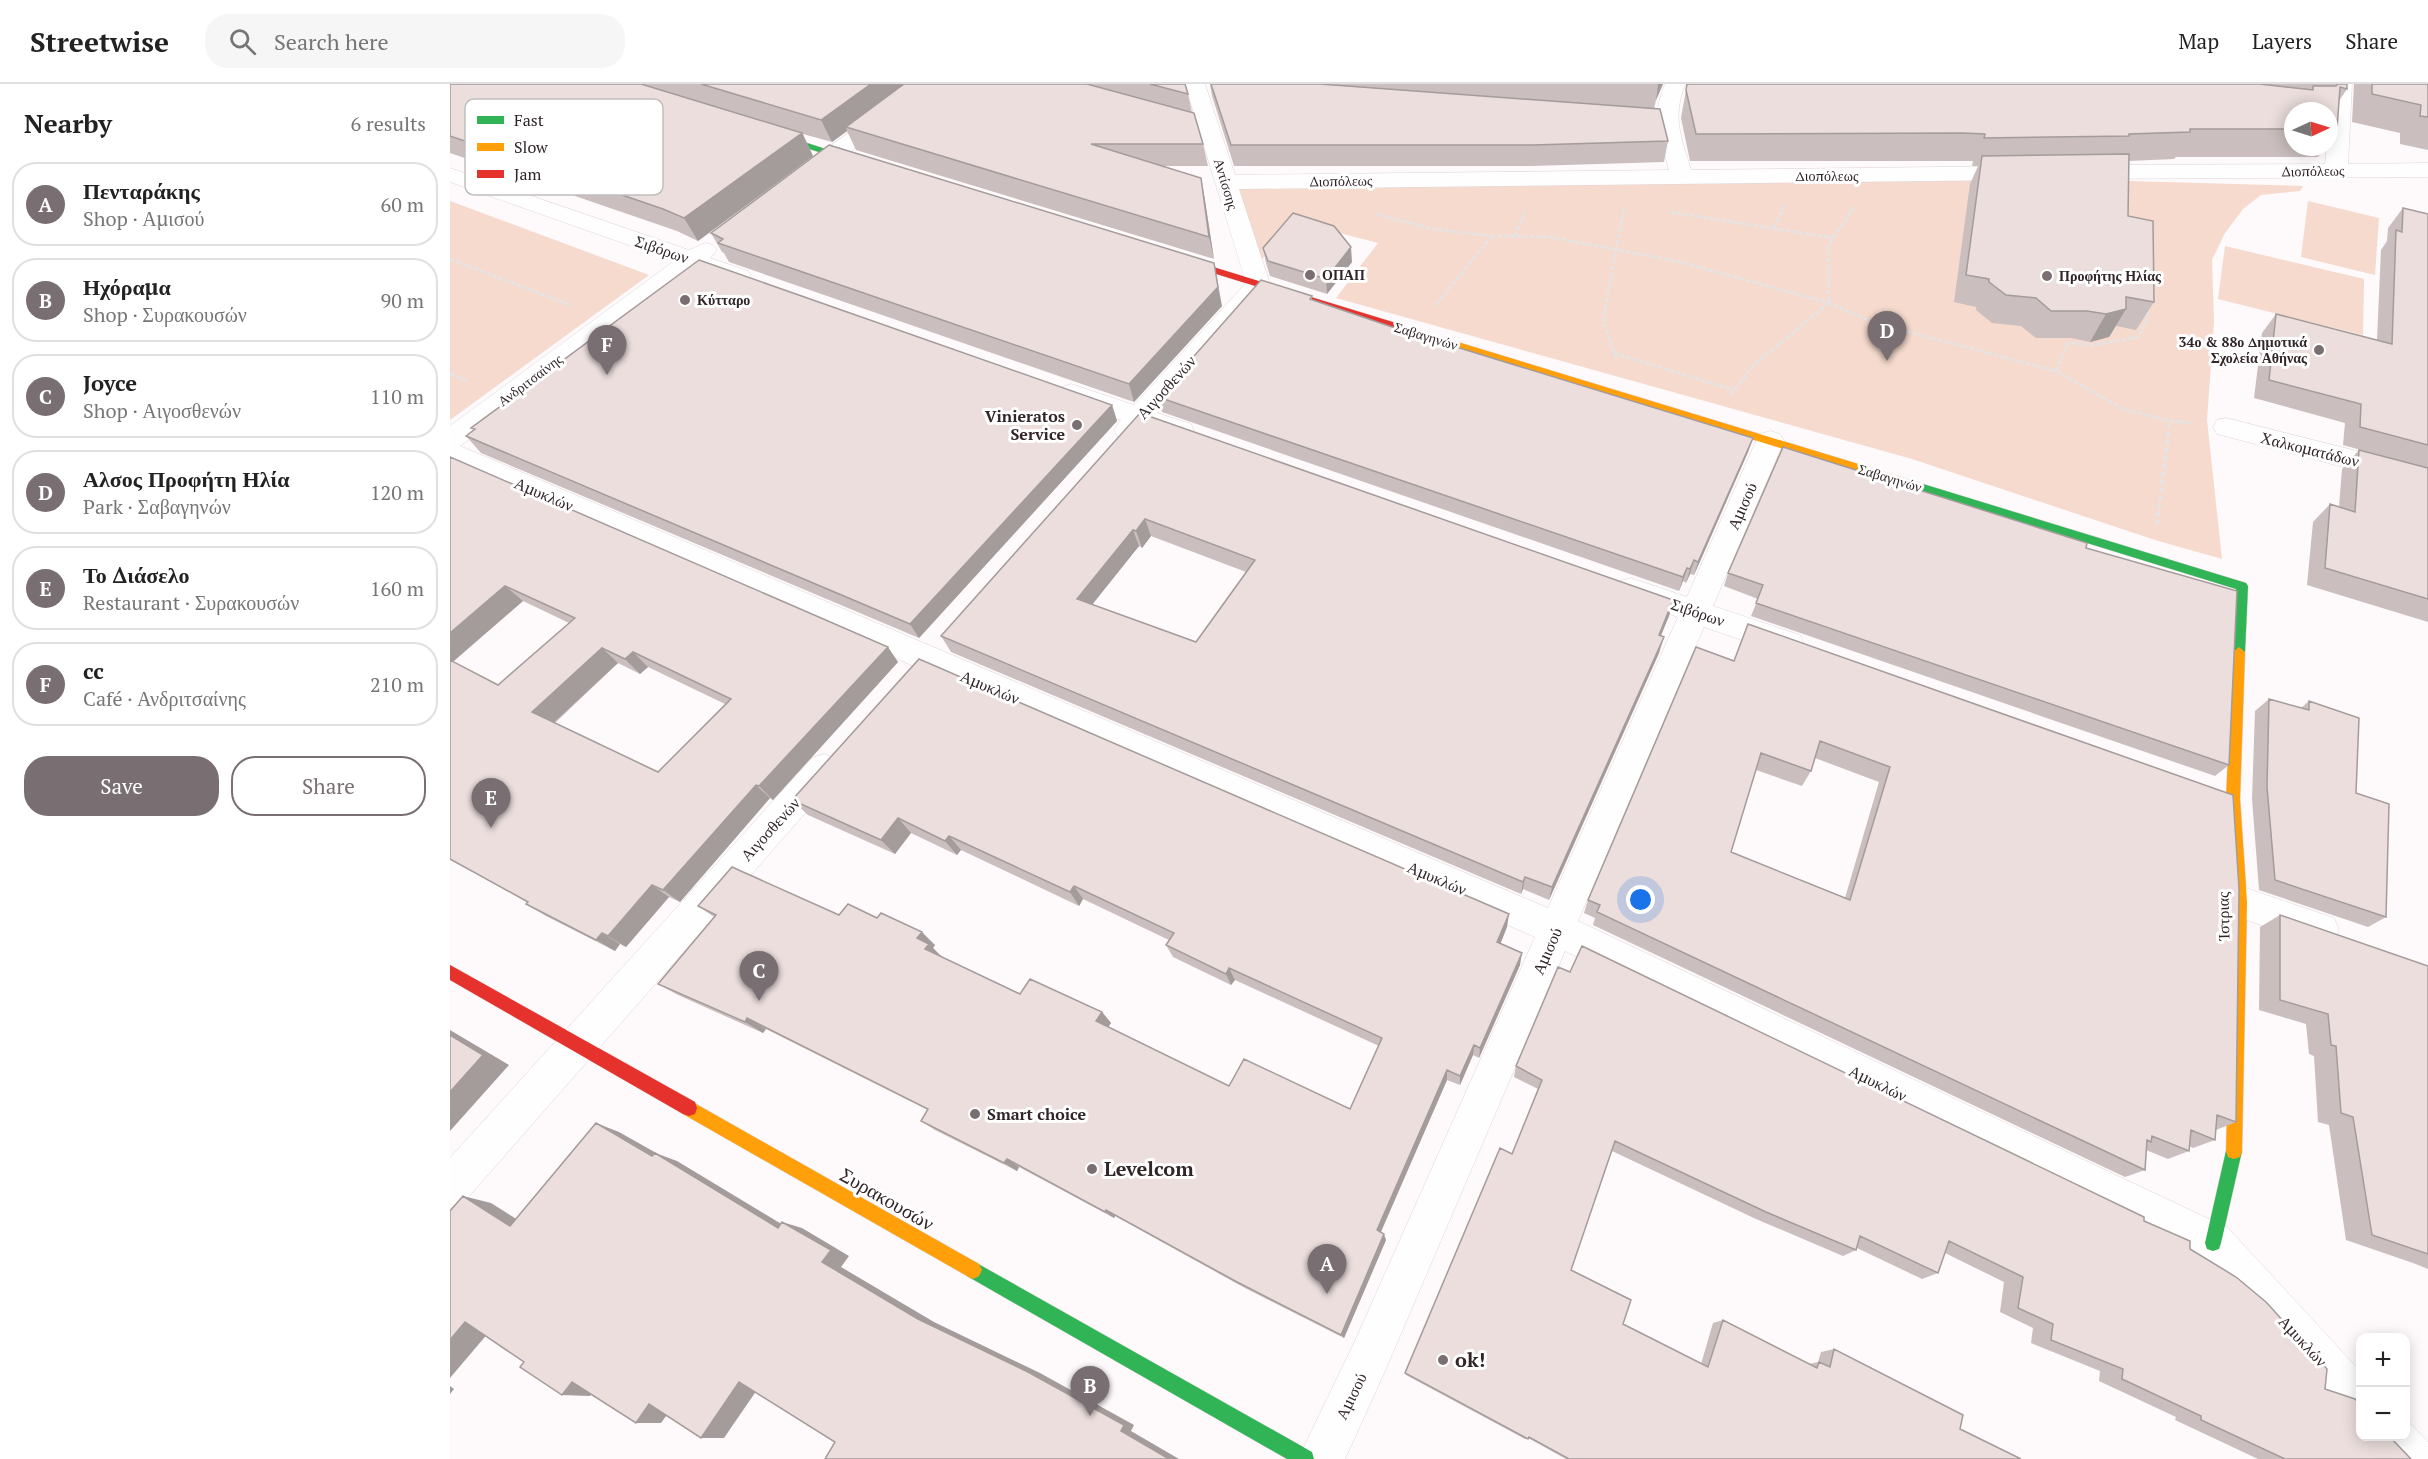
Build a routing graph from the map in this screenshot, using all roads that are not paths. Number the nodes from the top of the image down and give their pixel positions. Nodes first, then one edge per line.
1 (928, 84) edge
2 (1675, 84) edge
3 (2342, 84) edge
4 (1195, 85) edge
5 (1219, 89) edge
6 (2337, 102) edge
7 (1644, 121) edge
8 (1667, 122) junction
9 (1187, 124) edge
10 (753, 129) edge
11 (1209, 130) junction
12 (834, 154) junction
13 (2335, 156) edge
14 (880, 168) edge
15 (2428, 170) edge
16 (2336, 171) junction
17 (2060, 172) edge
18 (2038, 173) edge
19 (450, 175) edge
20 (1682, 177) junction
21 (465, 180) edge
22 (1226, 182) junction
23 (787, 189) edge
24 (507, 195) edge
25 (720, 239) edge
26 (1155, 252) edge
27 (692, 260) junction
28 (759, 284) edge
29 (1258, 284) junction
30 (1051, 386) edge
31 (1139, 416) junction
32 (2226, 427) road end
33 (1204, 439) edge
34 (450, 440) edge
35 (1770, 441) junction
36 (1108, 451) edge
37 (450, 453) edge
38 (2428, 479) edge
39 (1606, 580) edge
40 (2242, 586) joint
41 (1696, 612) junction
42 (946, 632) edge
43 (1808, 651) edge
44 (915, 667) junction
45 (844, 746) edge
46 (2240, 902) junction
47 (1557, 929) junction
48 (2351, 940) edge
49 (450, 972) edge
50 (577, 1044) junction
51 (450, 1188) edge
52 (2213, 1243) junction
53 (2356, 1398) edge
54 (2396, 1441) edge
55 (1305, 1459) edge
56 (1321, 1459) edge
57 (2413, 1459) edge

1 - 12 street
2 - 8 street
3 - 6 street
4 - 5 street
4 - 11 street, Αντίσσης
7 - 8 street
8 - 20 street
9 - 11 street
10 - 12 street
11 - 22 street, Αντίσσης
12 - 14 street
12 - 23 street
13 - 16 street
15 - 16 street, Διοπόλεως
16 - 17 street, Διοπόλεως
18 - 20 street, Διοπόλεως
19 - 21 street, Σιβόρων
20 - 22 street, Διοπόλεως
22 - 29 street, Αντίσσης
24 - 27 street, Σιβόρων
25 - 27 street, Ανδριτσαίνης
26 - 29 street, Σαβαγηνών
27 - 28 street, Σιβόρων
27 - 34 street, Ανδριτσαίνης
29 - 31 street, Αιγοσθενών
29 - 35 street, Σαβαγηνών
30 - 31 street
31 - 33 street
31 - 36 street, Αιγοσθενών
32 - 38 street, Χαλκοματάδων
35 - 40 street, Σαβαγηνών
35 - 41 street, Αμισού
37 - 44 street, Αμυκλών
39 - 41 street, Σιβόρων
40 - 46 street, Ίστριας
41 - 43 street, Σιβόρων
41 - 47 street, Αμισού
42 - 44 street
44 - 47 street, Αμυκλών
45 - 50 street, Αιγοσθενών
46 - 48 street
46 - 52 street, Ίστριας
47 - 52 street, Αμυκλών
47 - 56 street, Αμισού
49 - 50 street, Συρακουσών
50 - 51 street, Αιγοσθενών
50 - 55 street, Συρακουσών
52 - 53 street, Αμυκλών
54 - 57 street

